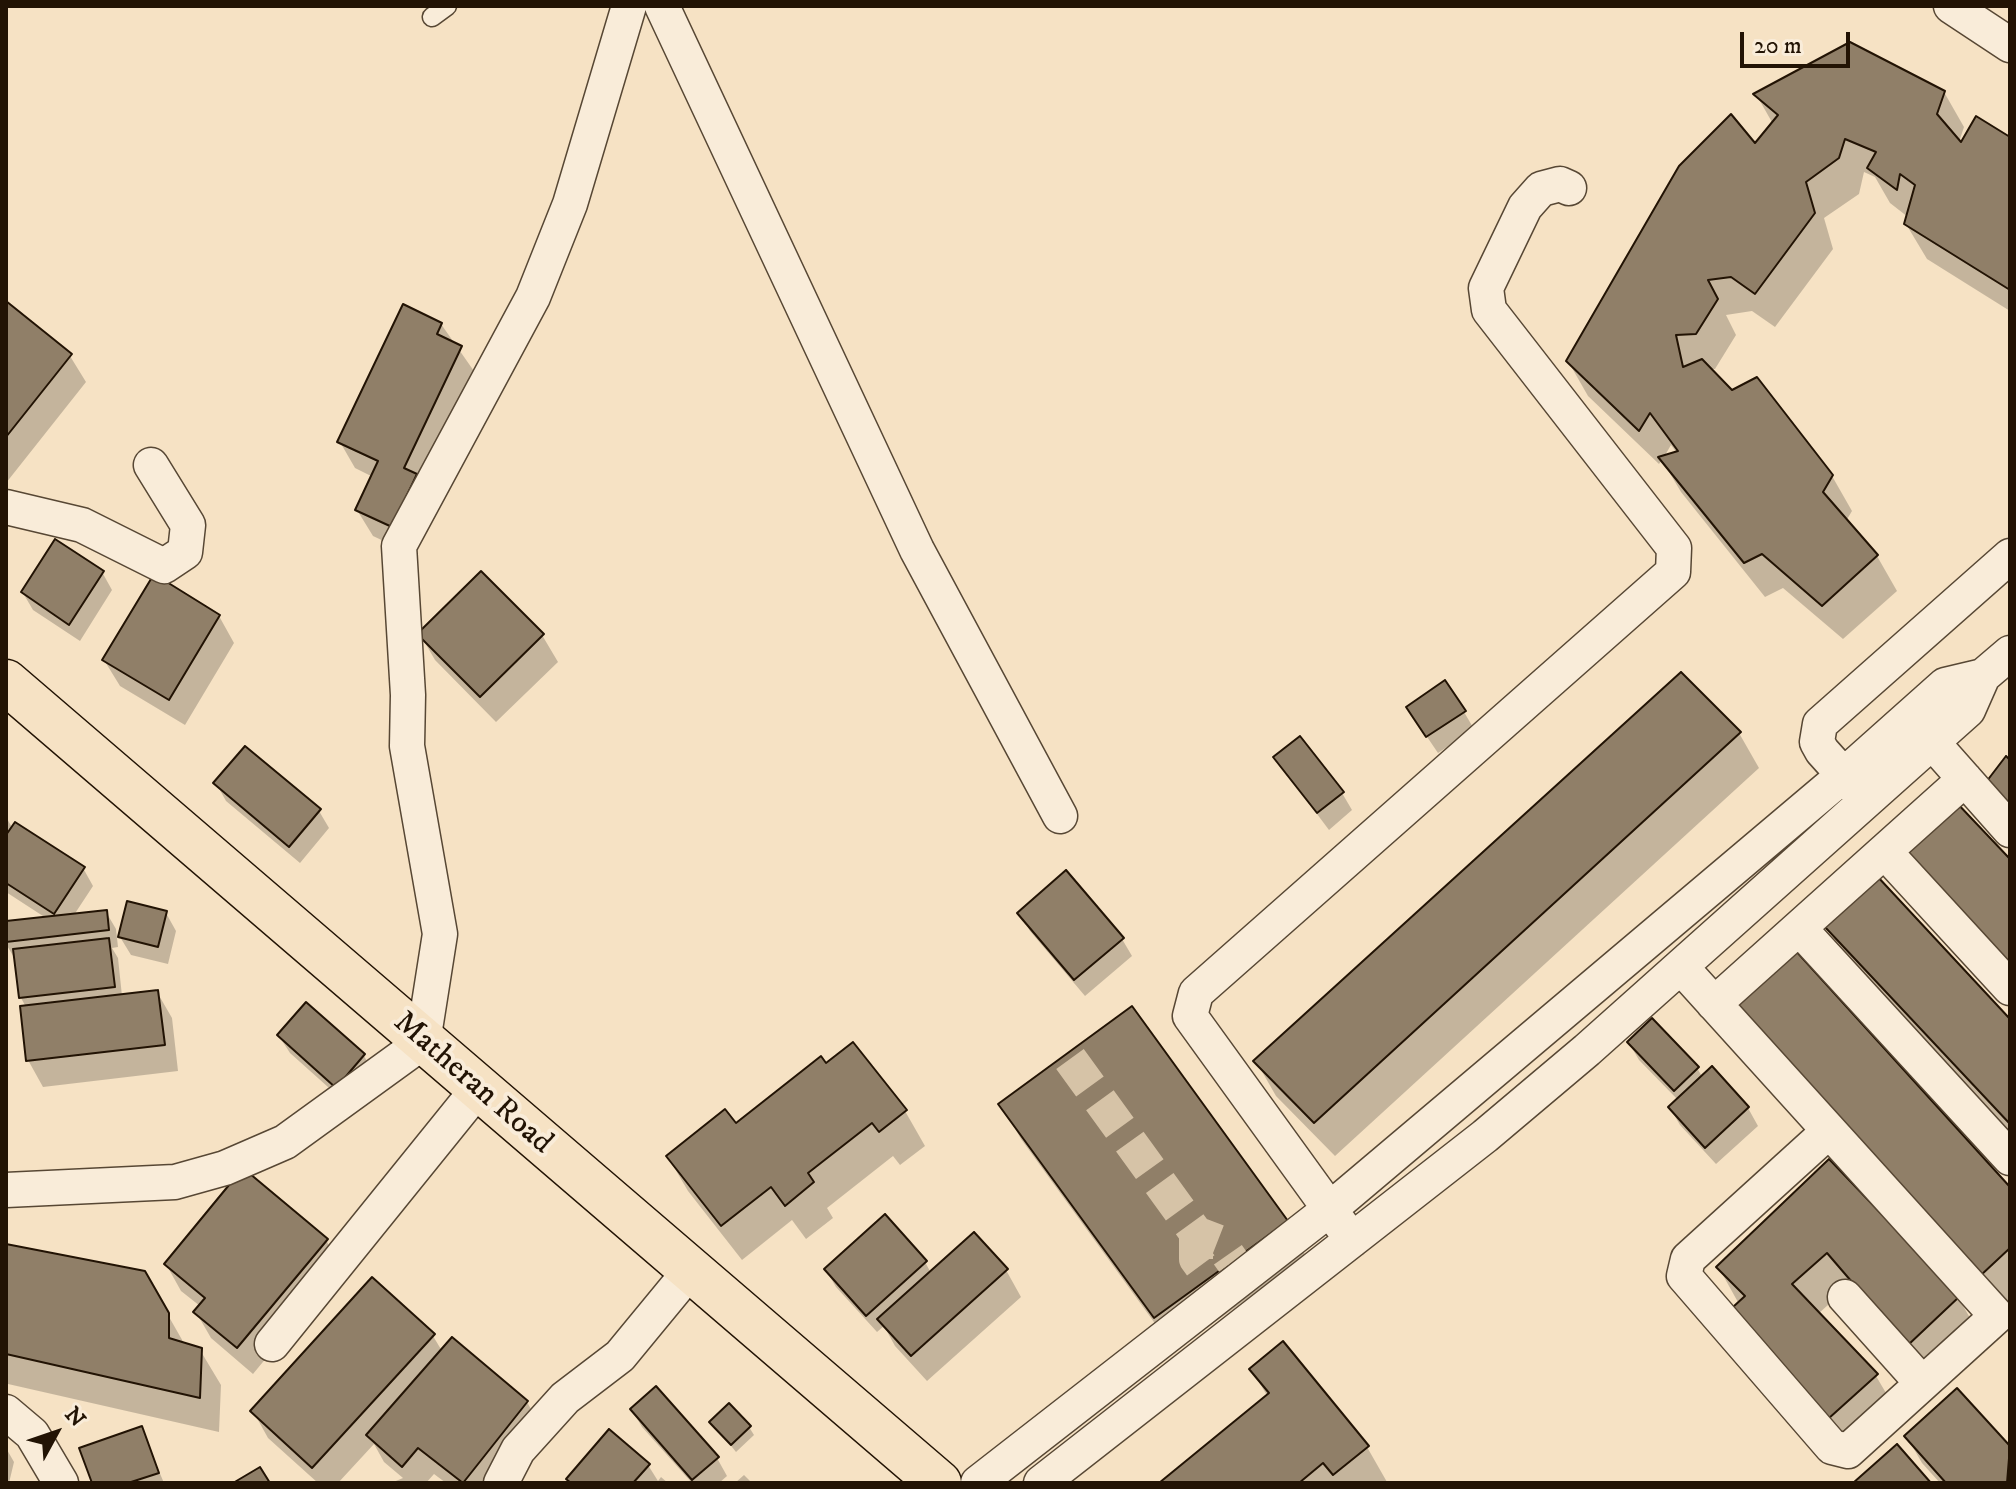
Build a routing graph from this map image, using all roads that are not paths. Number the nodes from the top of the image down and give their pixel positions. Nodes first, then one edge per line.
1 (629, 6) edge
2 (662, 6) edge
3 (1951, 6) edge
4 (2010, 45) edge
5 (1569, 188) dead end
6 (151, 465) dead end
7 (6, 507) edge
8 (2010, 556) edge
9 (2010, 653) edge
10 (1983, 676) junction
11 (6, 682) edge
12 (1860, 689) junction
13 (1895, 727) junction
14 (1925, 748) junction
15 (1844, 775) junction
16 (1965, 779) junction
17 (1868, 803) junction
18 (1060, 816) dead end
19 (2010, 830) edge
20 (1885, 852) junction
21 (1799, 928) junction
22 (1681, 967) junction
23 (2010, 988) edge
24 (1714, 1004) junction
25 (423, 1042) junction
26 (478, 1089) junction
27 (1829, 1131) junction
28 (2010, 1158) edge
29 (6, 1190) edge
30 (1330, 1209) junction
31 (1352, 1240) junction
32 (690, 1271) junction
33 (1845, 1297) dead end
34 (2004, 1310) edge
35 (272, 1344) dead end
36 (1922, 1383) junction
37 (6, 1412) edge
38 (61, 1483) edge
39 (501, 1483) edge
40 (939, 1483) edge
41 (978, 1483) edge
42 (1041, 1483) edge

1 - 25 street
2 - 18 street
3 - 4 street
5 - 30 street
6 - 7 street
8 - 12 street
9 - 10 street
10 - 13 street
10 - 14 street
11 - 25 main road, Matheran Road
12 - 13 street
12 - 15 street
13 - 14 street
13 - 15 street
14 - 16 street
14 - 17 street
15 - 17 street
15 - 30 street
16 - 19 street
16 - 20 street
17 - 22 street
20 - 21 street
20 - 23 street
21 - 24 street
21 - 28 street
22 - 24 street
22 - 31 street
24 - 27 street
25 - 26 main road, Matheran Road
25 - 29 street
26 - 32 main road, Matheran Road
26 - 35 street
27 - 34 street
27 - 36 street
30 - 31 street
30 - 41 street
31 - 42 street
32 - 39 street
32 - 40 main road, Matheran Road
33 - 36 street
34 - 36 street
37 - 38 street

